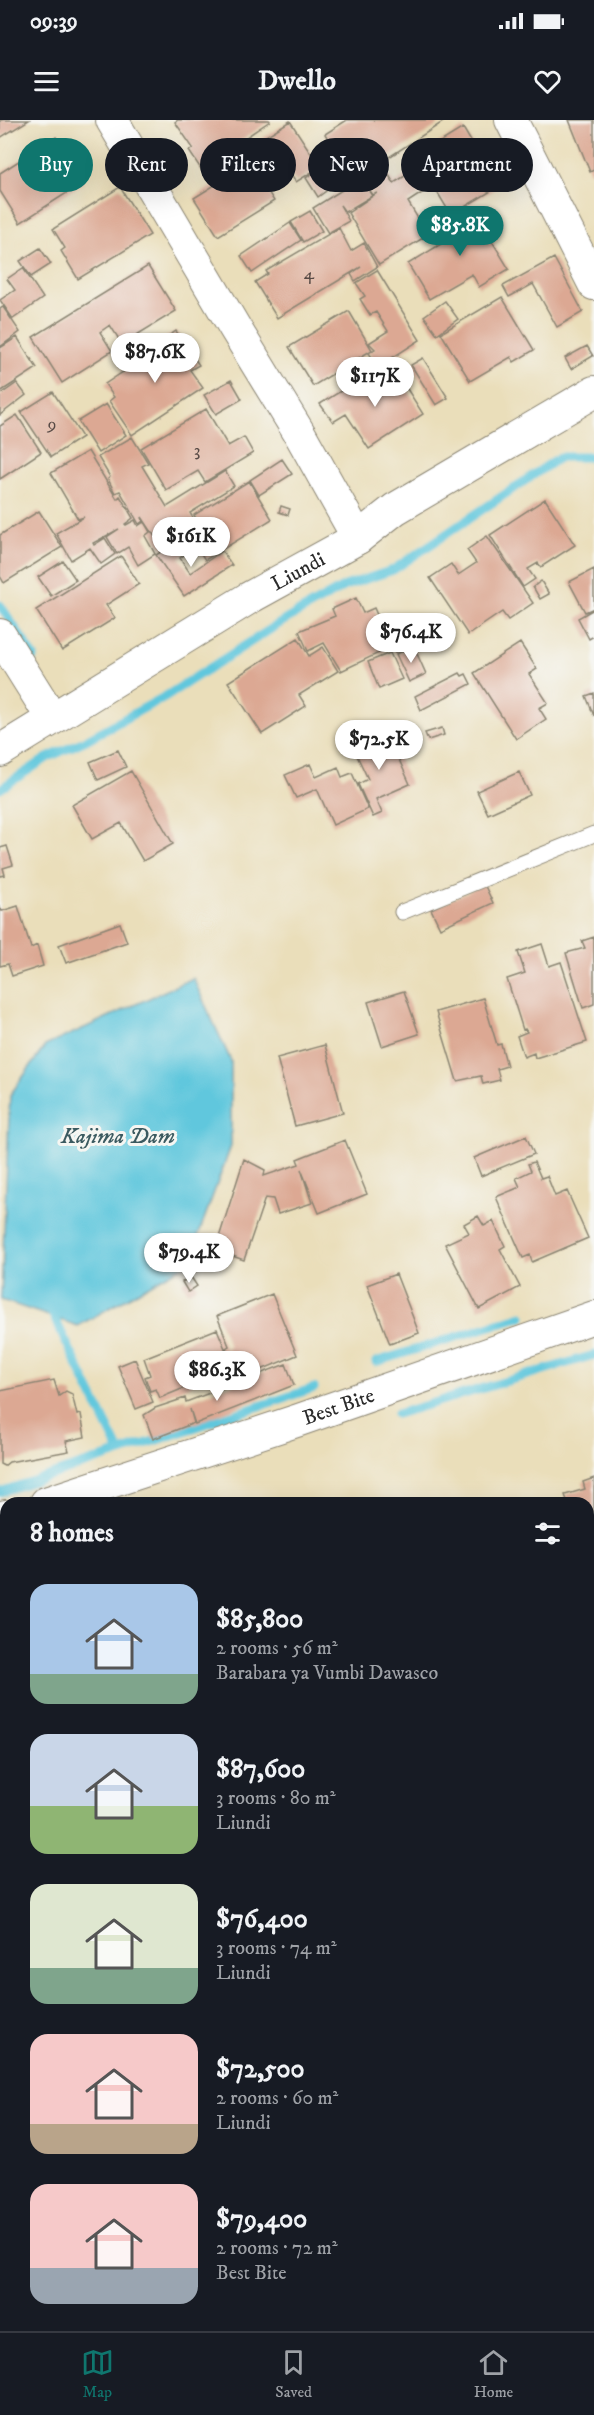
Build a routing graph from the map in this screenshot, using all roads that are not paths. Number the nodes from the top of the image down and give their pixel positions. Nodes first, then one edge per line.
1 (112, 120) edge
2 (511, 120) edge
3 (594, 285) edge
4 (594, 392) edge
5 (358, 538) junction
6 (0, 635) edge
7 (52, 718) junction
8 (0, 751) edge
9 (594, 834) edge
10 (402, 912) dead end
11 (594, 1317) edge
12 (64, 1497) edge

1 - 5 street
2 - 3 street
4 - 5 street, Liundi
5 - 7 street, Liundi
6 - 7 street
7 - 8 street, Liundi
9 - 10 lane
11 - 12 street, Best Bite

